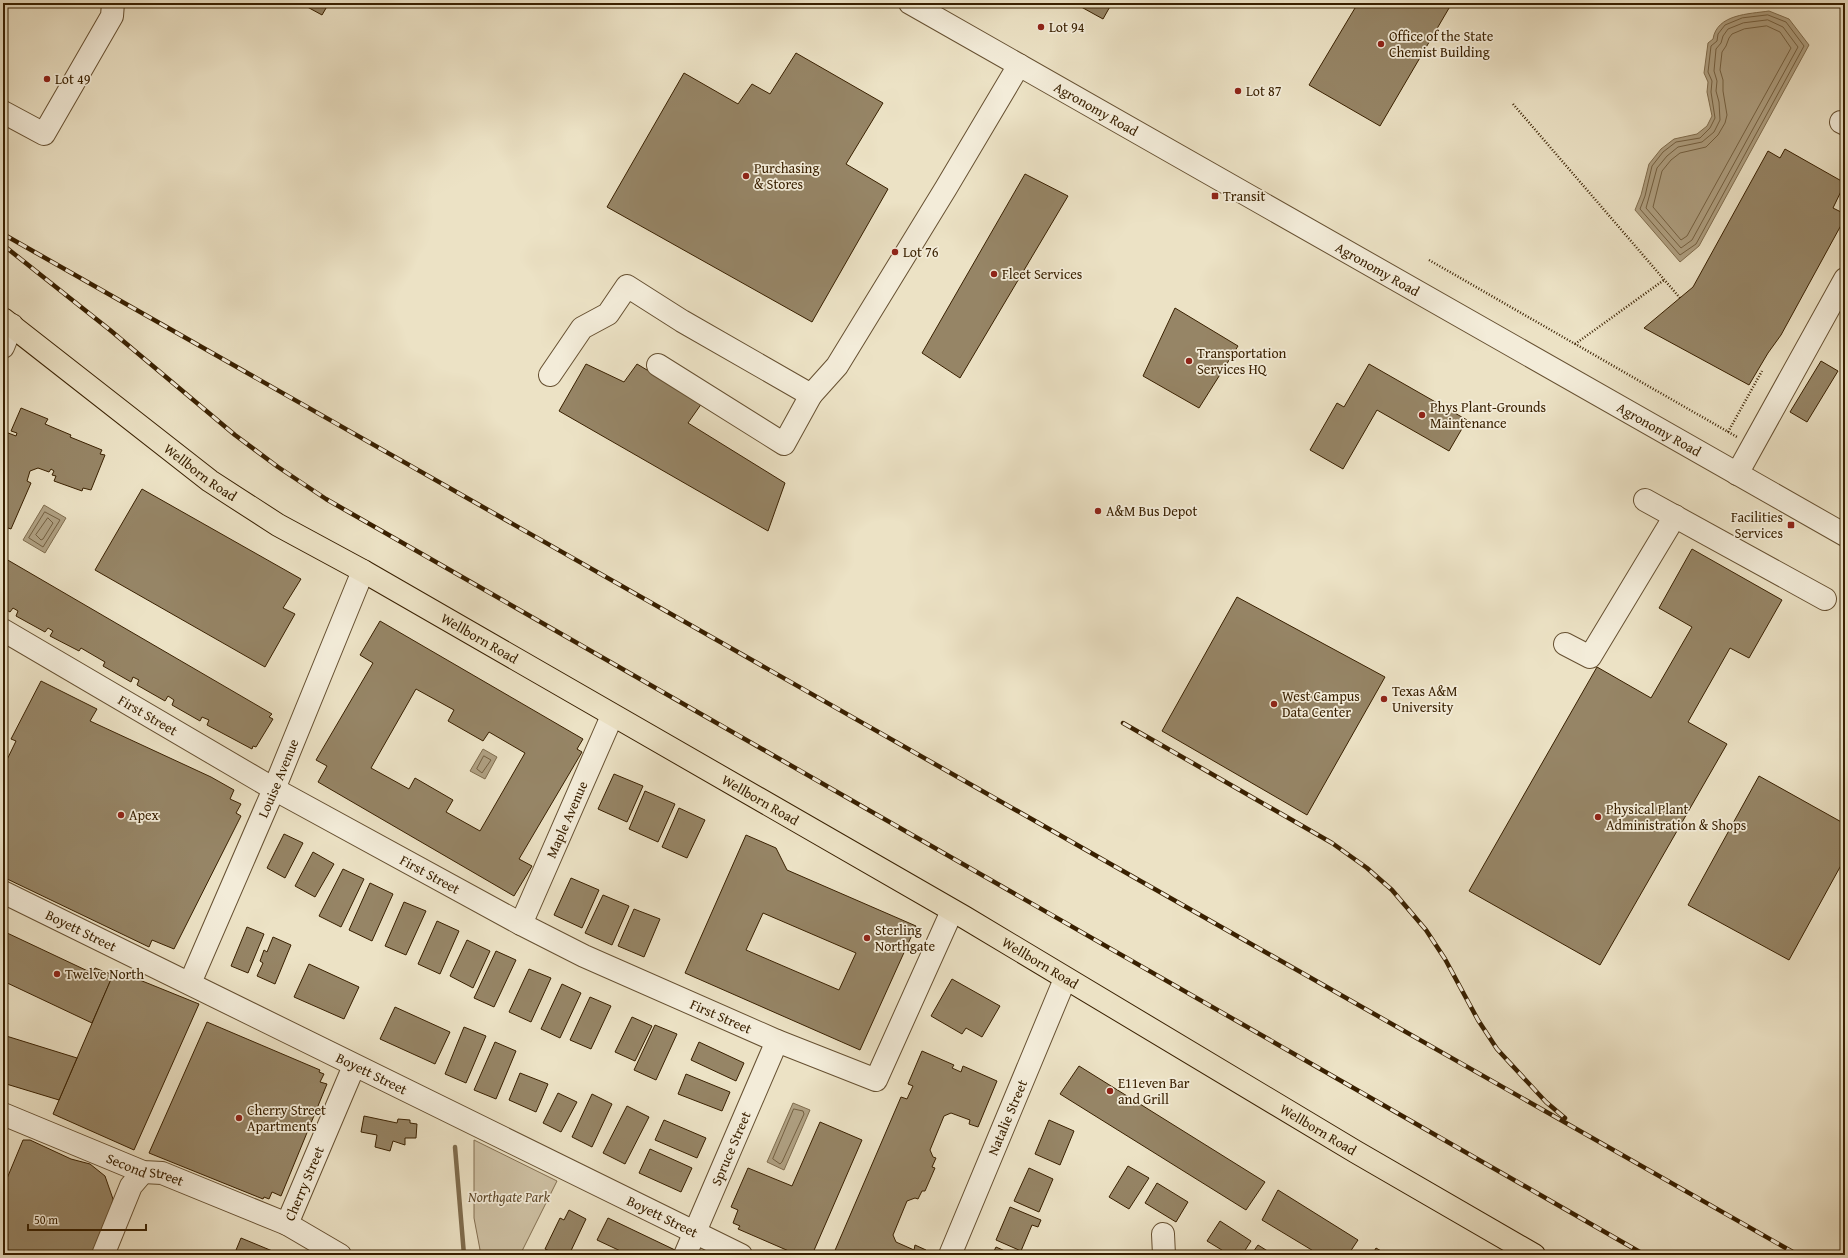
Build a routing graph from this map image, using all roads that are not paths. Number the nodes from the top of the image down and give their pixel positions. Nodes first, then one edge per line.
1 (113, 3) edge
2 (910, 3) edge
3 (1019, 65) junction
4 (3, 112) edge
5 (1845, 279) edge
6 (7, 322) edge
7 (3, 347) edge
8 (658, 365) dead end
9 (550, 375) dead end
10 (811, 395) junction
11 (1736, 474) junction
12 (1645, 500) dead end
13 (1675, 516) junction
14 (1845, 535) edge
15 (363, 571) junction
16 (1825, 599) dead end
17 (3, 630) edge
18 (1565, 644) dead end
19 (612, 716) junction
20 (274, 789) junction
21 (3, 892) edge
22 (952, 911) junction
23 (521, 924) junction
24 (1065, 979) junction
25 (190, 983) junction
26 (777, 1041) junction
27 (354, 1066) junction
28 (3, 1114) edge
29 (143, 1172) junction
30 (287, 1224) junction
31 (695, 1231) junction
32 (103, 1255) edge
33 (340, 1255) edge
34 (685, 1255) edge
35 (741, 1255) edge
36 (950, 1255) edge
37 (1534, 1255) edge

1 - 4 street
2 - 3 street, Agronomy Road
3 - 10 street
3 - 11 street, Agronomy Road
5 - 11 street
6 - 7 street
6 - 15 main road, Wellborn Road
8 - 10 street
9 - 10 street
11 - 14 street, Agronomy Road
12 - 13 street
13 - 16 street
13 - 18 street
15 - 19 main road, Wellborn Road
15 - 20 street, Louise Avenue
17 - 20 street, First Street
19 - 22 main road, Wellborn Road
19 - 23 street, Maple Avenue
20 - 23 street, First Street
20 - 25 street, Louise Avenue
21 - 25 street, Boyett Street
22 - 24 main road, Wellborn Road
22 - 26 street, First Street
23 - 26 street, First Street
24 - 36 street, Natalie Street
24 - 37 main road, Wellborn Road
25 - 27 street, Boyett Street
26 - 31 street, Spruce Street
27 - 30 street, Cherry Street
27 - 31 street, Boyett Street
28 - 29 street, Second Street
29 - 30 street, Second Street
29 - 32 street
30 - 33 street, Cherry Street
31 - 34 street, Spruce Street
31 - 35 street, Boyett Street

